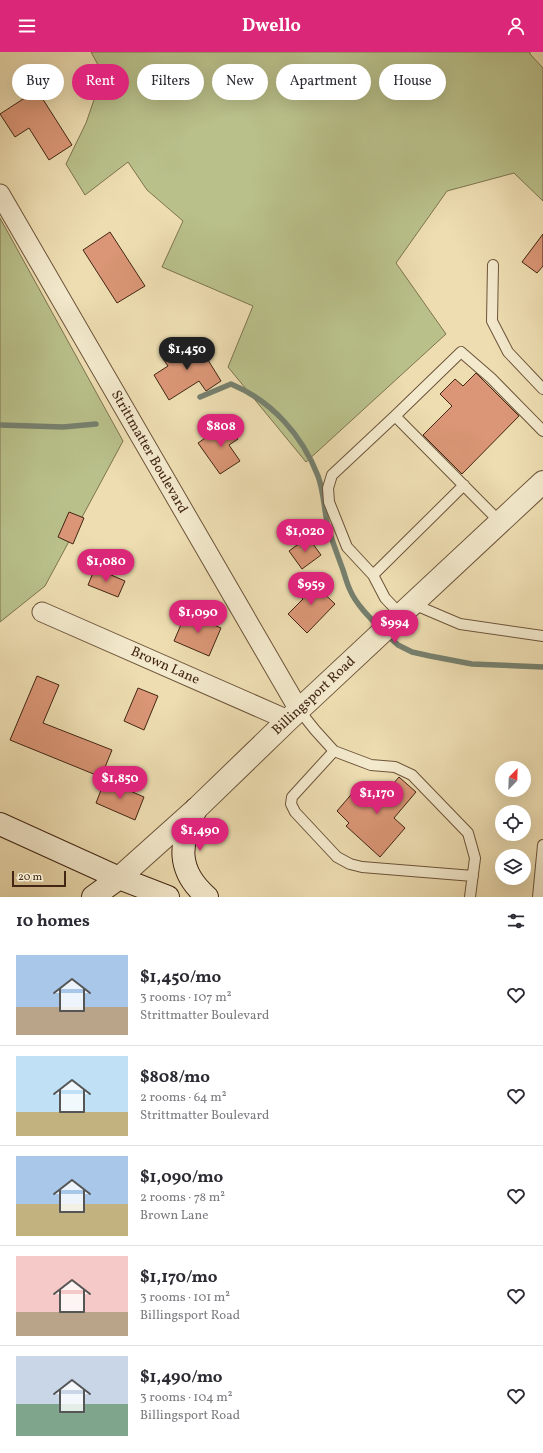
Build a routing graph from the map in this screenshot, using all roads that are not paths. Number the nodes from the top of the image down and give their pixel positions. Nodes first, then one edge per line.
1 (0, 194) edge
2 (493, 265) dead end
3 (543, 389) edge
4 (395, 416) junction
5 (543, 431) edge
6 (543, 482) edge
7 (464, 485) junction
8 (500, 522) junction
9 (373, 575) junction
10 (42, 612) dead end
11 (402, 614) junction
12 (543, 636) edge
13 (293, 715) junction
14 (334, 751) junction
15 (196, 809) junction
16 (0, 824) edge
17 (543, 845) edge
18 (473, 876) junction
19 (120, 878) junction
20 (93, 897) edge
21 (168, 897) edge
22 (207, 897) edge
23 (470, 897) edge
24 (538, 897) edge

1 - 13 street, Strittmatter Boulevard
2 - 3 lane
4 - 5 lane
4 - 7 lane
4 - 9 lane
6 - 8 street, Billingsport Road
7 - 8 lane
7 - 9 lane
8 - 11 street, Billingsport Road
9 - 11 lane
10 - 13 street, Brown Lane
11 - 12 lane
11 - 13 street, Billingsport Road
13 - 14 lane
13 - 15 street, Billingsport Road
14 - 18 lane
14 - 18 lane
15 - 19 street, Billingsport Road
15 - 22 street
16 - 19 street
17 - 24 lane
18 - 23 lane
19 - 20 street, Billingsport Road
19 - 21 street

